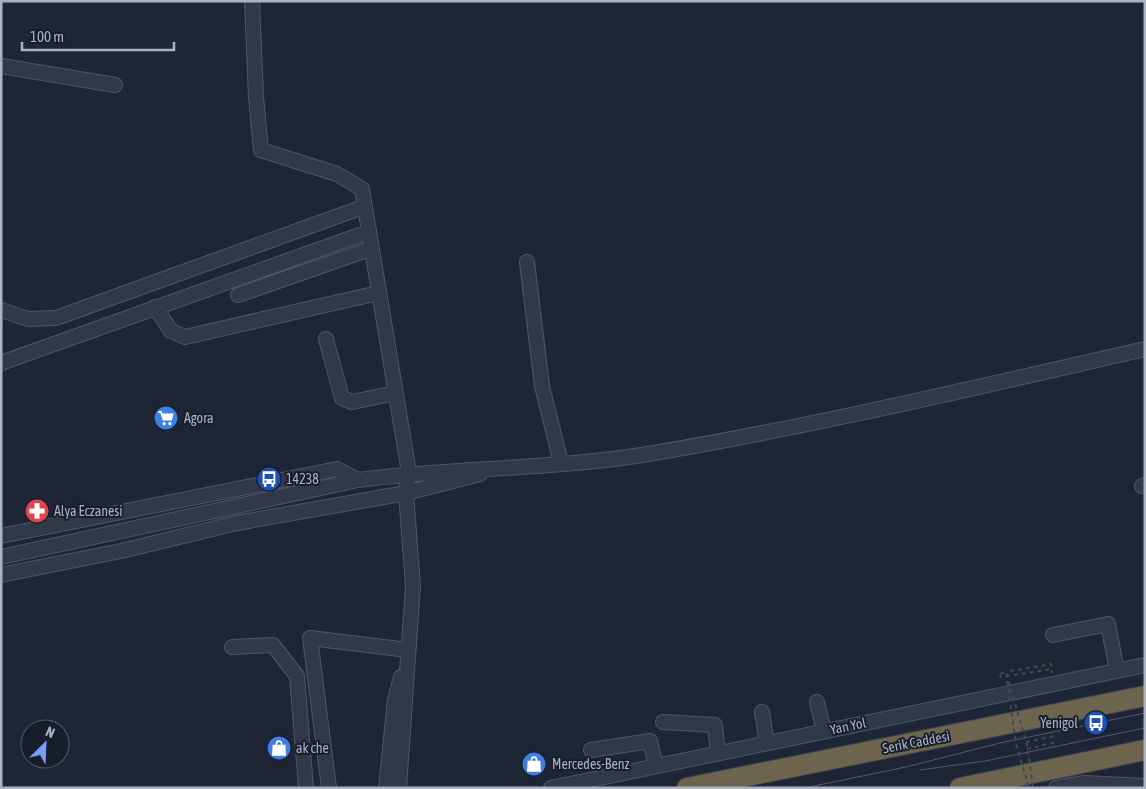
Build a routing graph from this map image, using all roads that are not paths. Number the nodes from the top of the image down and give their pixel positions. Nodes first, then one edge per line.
1 (252, 1) edge
2 (1, 66) edge
3 (115, 85) dead end
4 (363, 207) junction
5 (368, 232) junction
6 (370, 249) junction
7 (526, 262) dead end
8 (378, 293) junction
9 (238, 295) dead end
10 (155, 307) junction
11 (1, 310) edge
12 (326, 339) dead end
13 (1145, 349) edge
14 (1, 363) edge
15 (395, 393) junction
16 (561, 463) junction
17 (503, 467) junction
18 (409, 473) junction
19 (358, 480) junction
20 (406, 493) junction
21 (1, 536) edge
22 (1, 558) edge
23 (1, 575) edge
24 (1053, 634) dead end
25 (232, 648) dead end
26 (408, 650) junction
27 (1145, 665) edge
28 (1117, 671) junction
29 (1145, 696) edge
30 (817, 702) dead end
31 (762, 712) dead end
32 (663, 722) dead end
33 (824, 731) junction
34 (767, 743) junction
35 (591, 750) dead end
36 (1145, 750) edge
37 (718, 753) junction
38 (656, 766) junction
39 (598, 783) edge
40 (1145, 786) edge
41 (558, 787) edge
42 (306, 788) edge
43 (329, 788) edge
44 (386, 788) edge
45 (399, 788) edge
46 (687, 788) edge
47 (960, 788) edge
48 (1056, 788) edge

1 - 4 street
2 - 3 street
4 - 5 street
4 - 11 street
5 - 6 street
5 - 10 street
6 - 8 street
6 - 9 street
7 - 16 street
8 - 10 street
8 - 15 street
10 - 14 street
12 - 15 street
13 - 16 street
15 - 18 street
16 - 17 street
17 - 18 street
17 - 20 street
18 - 19 street
18 - 20 street
19 - 21 street
19 - 22 street
20 - 23 street
20 - 26 street
24 - 28 street
25 - 42 street
26 - 43 street
26 - 44 street
26 - 45 street
27 - 28 street, Yan Yol
28 - 33 street, Yan Yol
29 - 46 highway, Serik Caddesi
30 - 33 street
31 - 34 street
32 - 37 street
33 - 34 street, Yan Yol
34 - 37 street, Yan Yol
35 - 38 street
36 - 47 highway
37 - 38 street, Yan Yol
38 - 39 street, Yan Yol
39 - 41 street, Yan Yol
40 - 48 street

